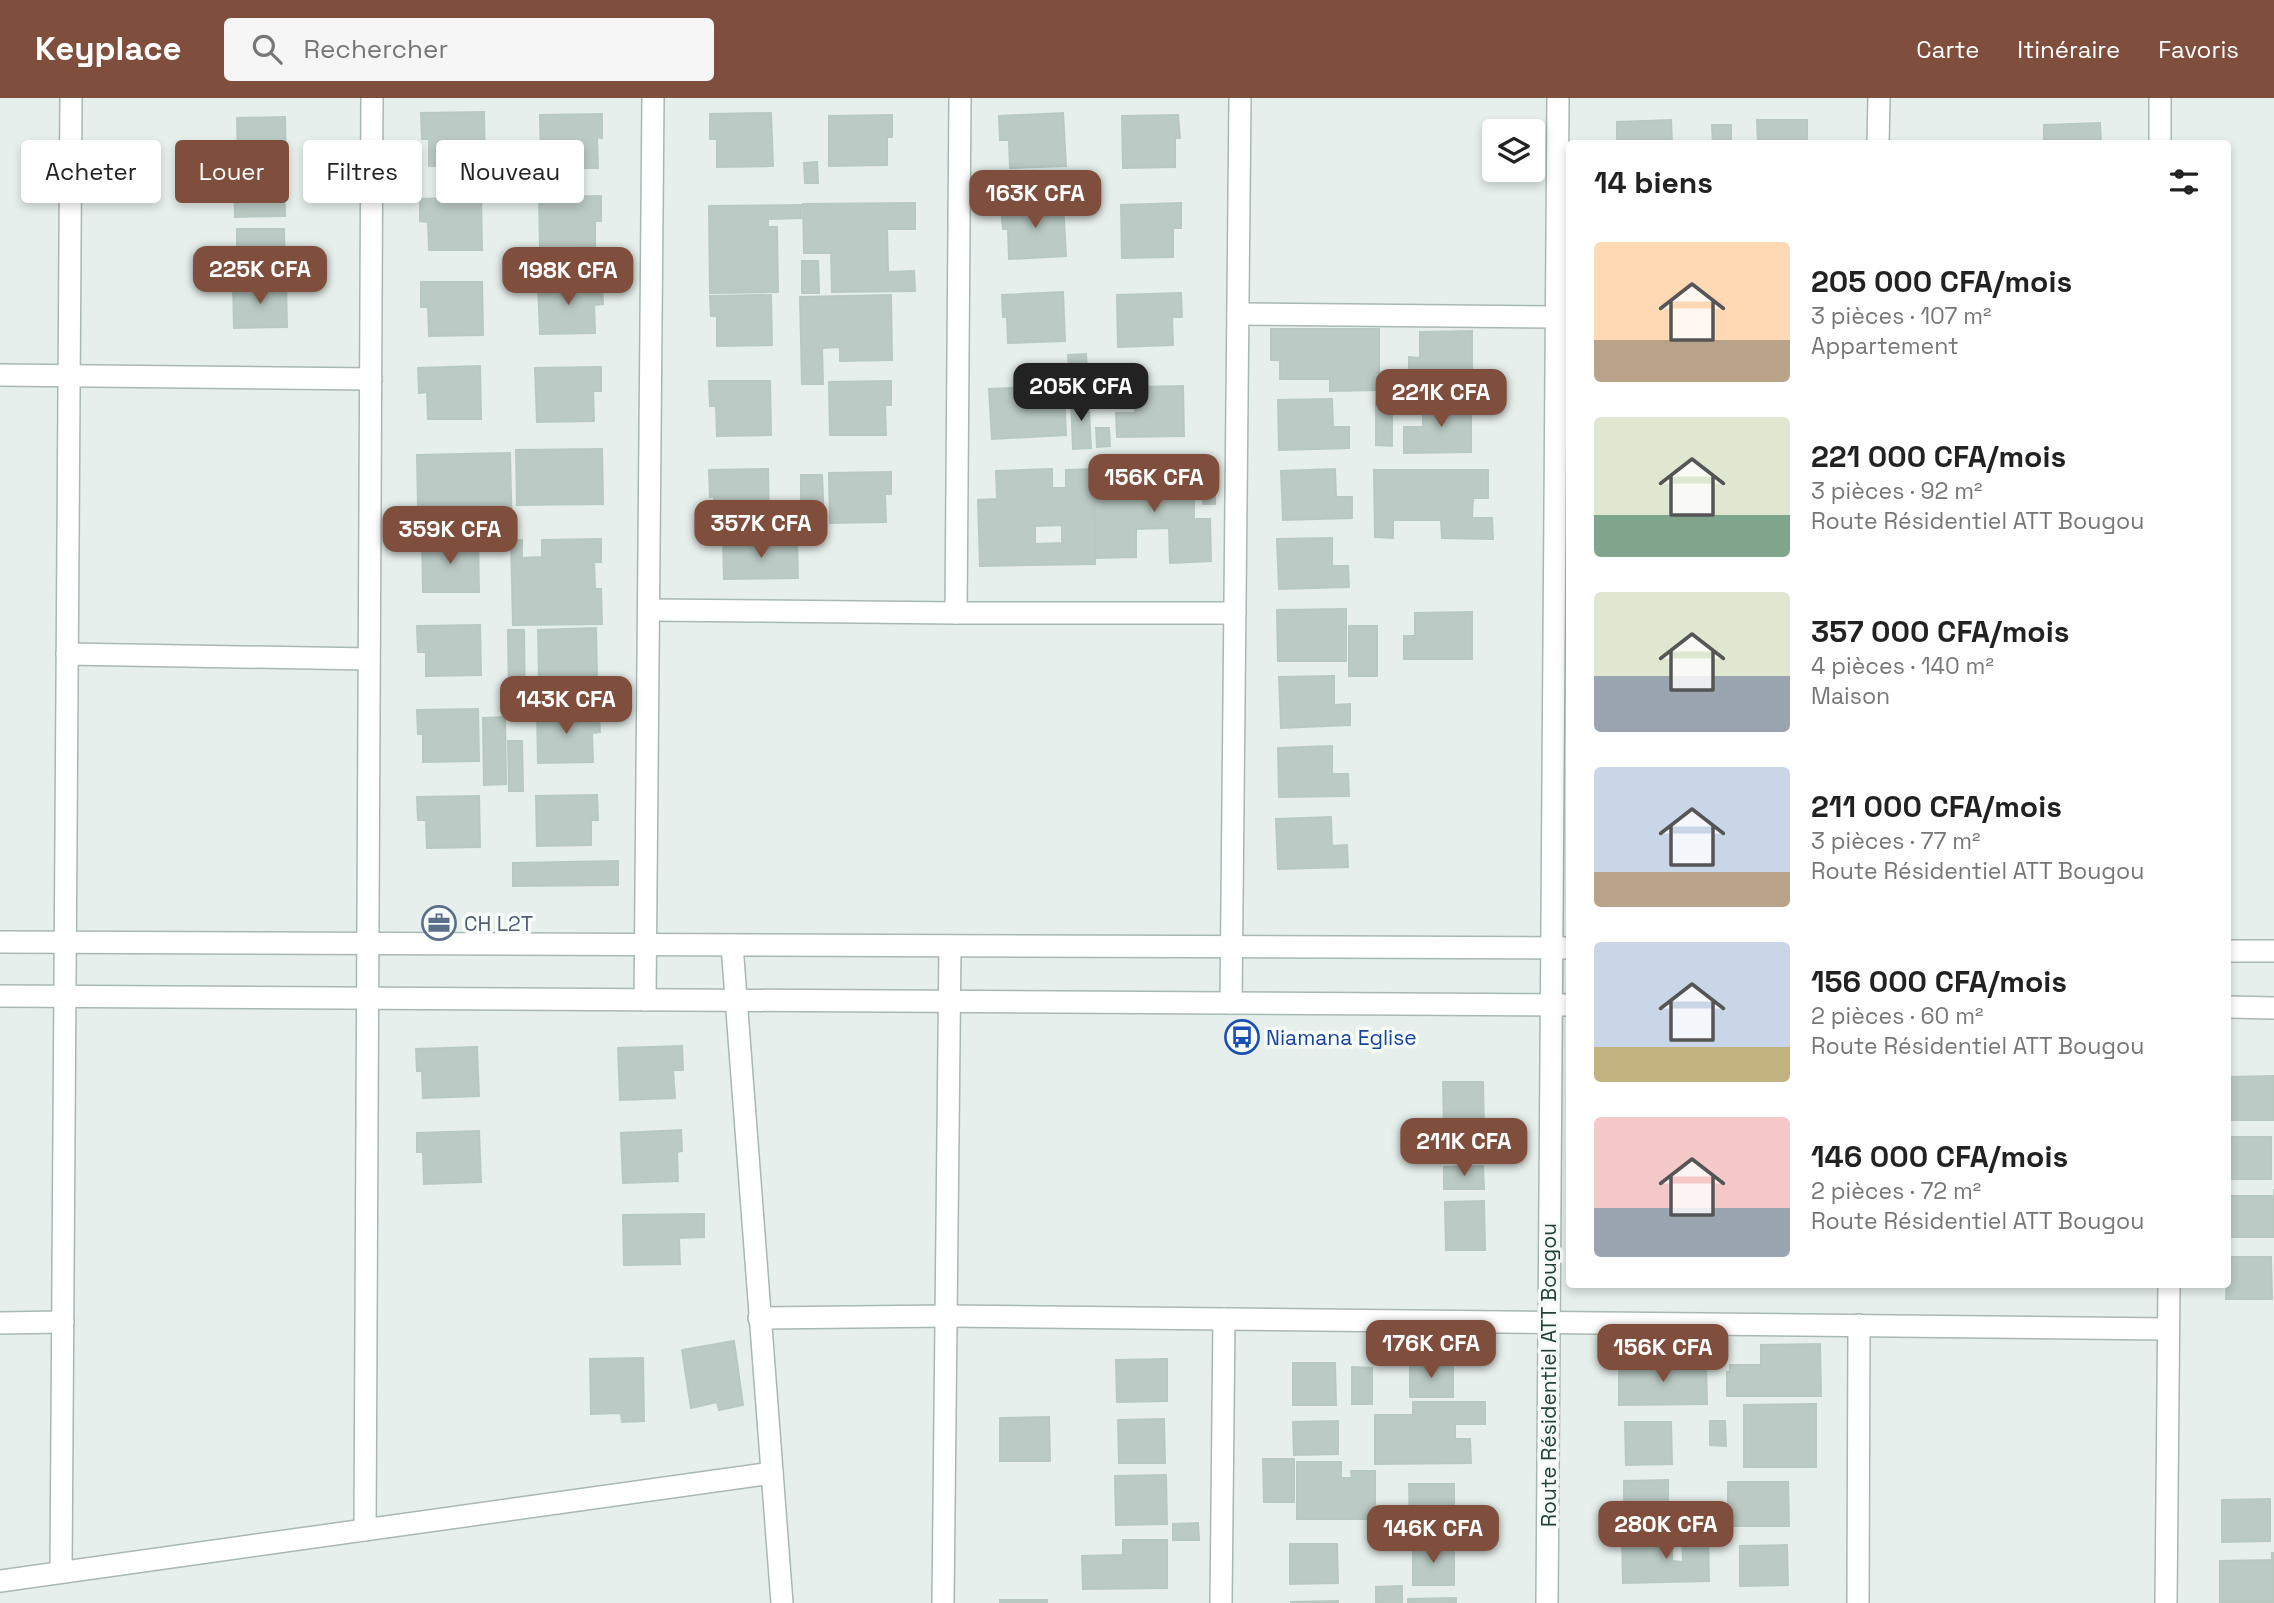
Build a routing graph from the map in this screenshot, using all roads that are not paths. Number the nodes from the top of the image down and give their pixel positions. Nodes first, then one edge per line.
1 (71, 98) edge
2 (372, 98) edge
3 (653, 98) edge
4 (960, 98) edge
5 (1240, 98) edge
6 (1558, 98) edge
7 (1878, 98) edge
8 (2160, 98) edge
9 (1878, 140) edge
10 (2160, 140) edge
11 (1238, 314) junction
12 (1557, 317) junction
13 (0, 375) edge
14 (69, 376) junction
15 (371, 379) junction
16 (649, 610) junction
17 (956, 613) junction
18 (1235, 613) junction
19 (67, 654) junction
20 (369, 659) junction
21 (0, 942) edge
22 (65, 942) junction
23 (368, 944) junction
24 (645, 944) junction
25 (732, 945) junction
26 (950, 946) junction
27 (1232, 947) junction
28 (1561, 948) edge
29 (2231, 951) edge
30 (2274, 951) edge
31 (0, 996) edge
32 (65, 996) junction
33 (367, 999) junction
34 (645, 1000) junction
35 (735, 1001) junction
36 (950, 1002) junction
37 (1231, 1003) junction
38 (1561, 1005) edge
39 (2231, 1007) edge
40 (2274, 1008) edge
41 (2169, 1288) edge
42 (947, 1316) junction
43 (760, 1318) junction
44 (1224, 1319) junction
45 (63, 1322) junction
46 (1549, 1322) junction
47 (0, 1323) edge
48 (1859, 1325) junction
49 (2168, 1329) junction
50 (772, 1473) junction
51 (365, 1530) junction
52 (61, 1572) junction
53 (0, 1581) edge
54 (782, 1603) edge
55 (943, 1603) edge
56 (1221, 1603) edge
57 (1547, 1603) edge
58 (1858, 1603) edge
59 (2165, 1603) edge

1 - 14 street
2 - 15 street
3 - 16 street
4 - 17 street
5 - 11 street
6 - 12 street, Route Résidentiel ATT Bougou
7 - 9 street
8 - 10 street
11 - 12 street
11 - 18 street
12 - 28 street, Route Résidentiel ATT Bougou
13 - 14 street
14 - 15 street
14 - 19 street
15 - 20 street
16 - 17 street
16 - 24 street
17 - 18 street
18 - 27 street
19 - 20 street
19 - 22 street
20 - 23 street
21 - 22 street
22 - 23 street
22 - 32 street
23 - 24 street
23 - 33 street
24 - 25 street
24 - 34 street
25 - 26 street
25 - 35 street
26 - 27 street
26 - 36 street
27 - 28 street
27 - 37 street
28 - 38 street, Route Résidentiel ATT Bougou
29 - 30 street
31 - 32 street
32 - 33 street
32 - 45 street
33 - 34 street
33 - 51 street
34 - 35 street
35 - 36 street
35 - 43 street
36 - 37 street
36 - 42 street
37 - 38 street
38 - 46 street, Route Résidentiel ATT Bougou
39 - 40 street
41 - 49 street
42 - 43 street
42 - 44 street
42 - 55 street
43 - 50 street
44 - 46 street
44 - 56 street
45 - 47 street
45 - 52 street
46 - 48 street
46 - 57 street, Route Résidentiel ATT Bougou
48 - 49 street
48 - 58 street
49 - 59 street
50 - 51 street
50 - 54 street
51 - 52 street
52 - 53 street

